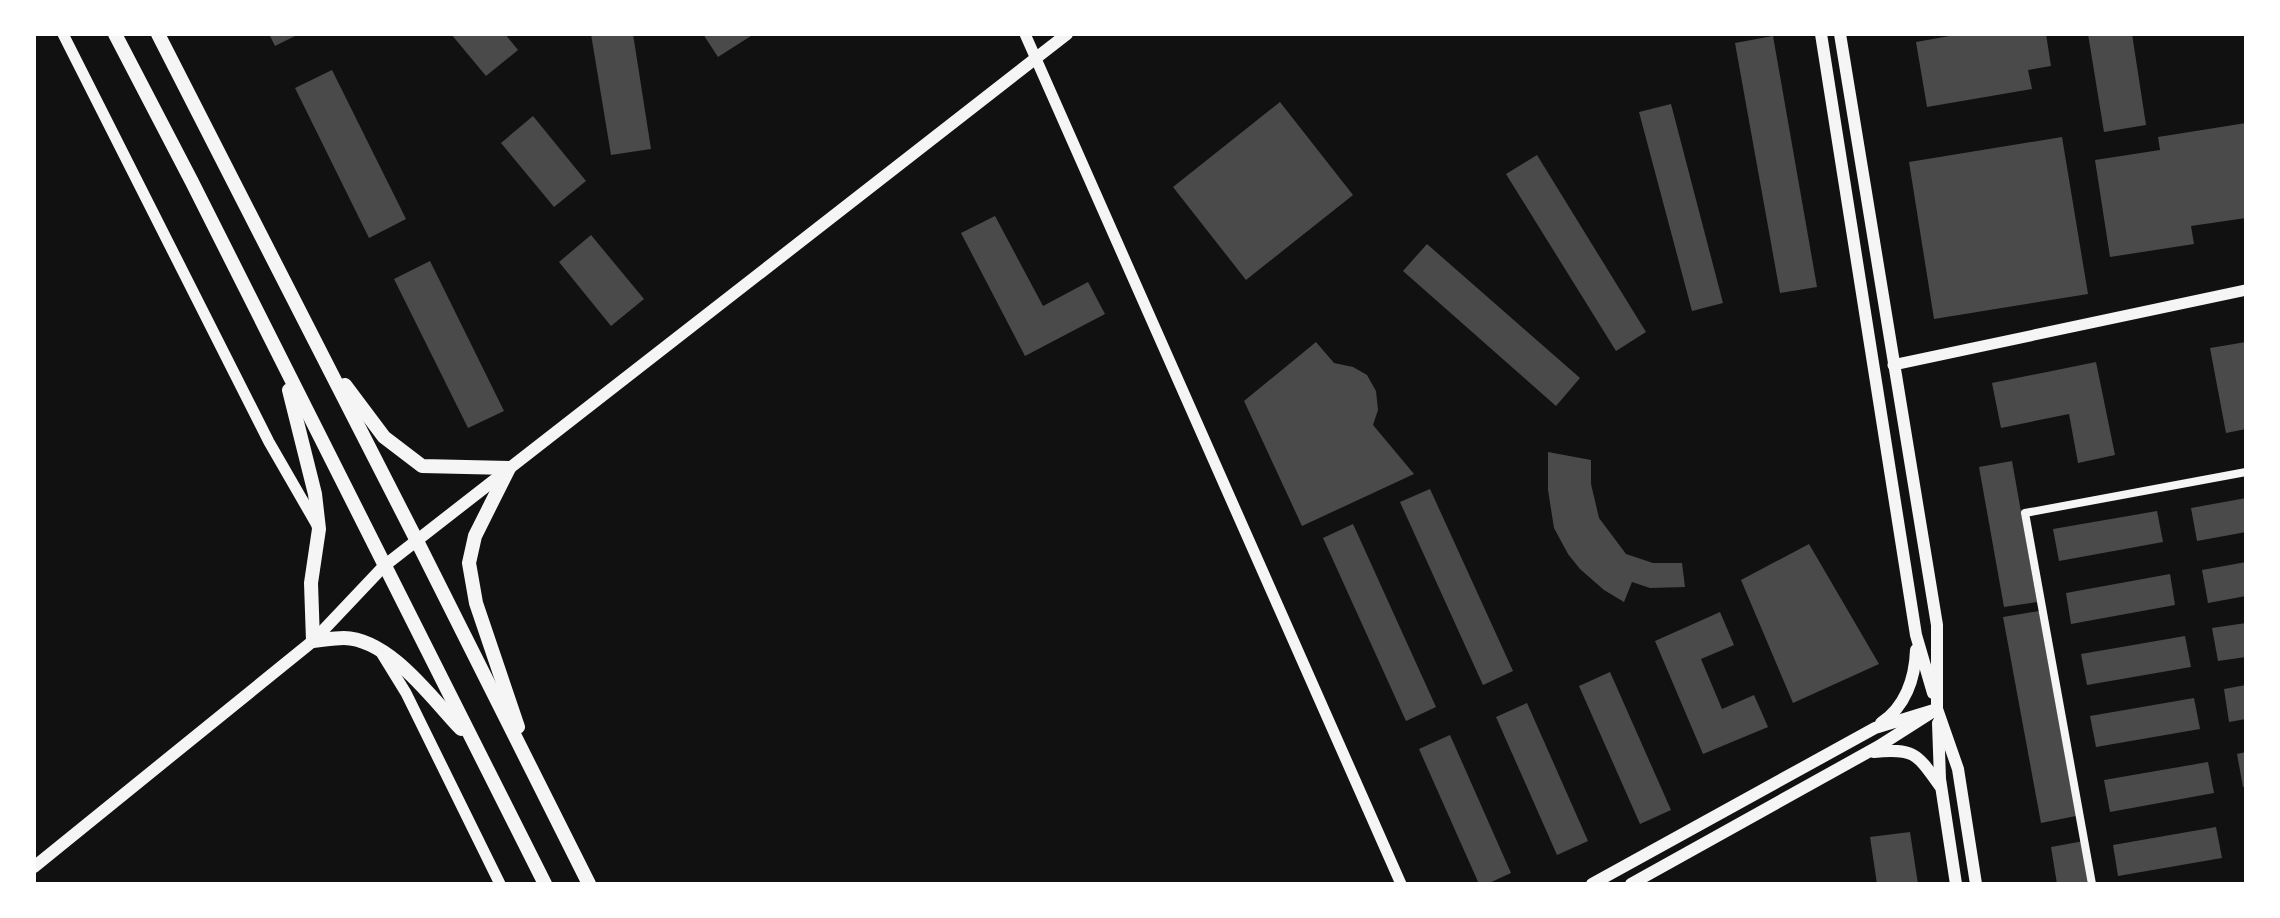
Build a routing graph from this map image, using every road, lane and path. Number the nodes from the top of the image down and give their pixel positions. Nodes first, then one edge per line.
1 (63, 34) edge
2 (115, 34) edge
3 (158, 34) edge
4 (1025, 34) edge
5 (1067, 34) edge
6 (1821, 34) edge
7 (1840, 34) edge
8 (1036, 59) junction
9 (2246, 290) edge
10 (319, 349) junction
11 (282, 363) junction
12 (1893, 365) junction
13 (509, 468) junction
14 (2246, 472) edge
15 (319, 529) junction
16 (417, 541) junction
17 (384, 566) junction
18 (1916, 635) junction
19 (313, 641) junction
20 (377, 646) junction
21 (1937, 709) junction
22 (1866, 733) junction
23 (473, 742) junction
24 (1867, 753) junction
25 (534, 775) junction
26 (1941, 787) junction
27 (34, 867) edge
28 (500, 884) edge
29 (545, 884) edge
30 (589, 884) edge
31 (1401, 884) edge
32 (1592, 884) edge
33 (1631, 884) edge
34 (1956, 884) edge
35 (1976, 884) edge
36 (2092, 884) edge

1 - 15 street
2 - 11 main road
3 - 10 main road
4 - 8 street
5 - 8 main road
6 - 18 main road
7 - 12 main road
8 - 13 main road
8 - 31 street
9 - 12 street
10 - 13 main road
10 - 16 main road
11 - 15 main road
11 - 17 main road
12 - 21 main road
13 - 16 main road
13 - 25 main road
14 - 36 street
15 - 19 main road
16 - 17 main road
16 - 25 main road
17 - 19 main road
17 - 23 main road
18 - 21 main road
18 - 22 main road
19 - 20 main road
19 - 27 main road
20 - 23 main road
20 - 28 street
21 - 22 main road
21 - 24 main road
21 - 26 main road
21 - 35 main road
22 - 32 main road
23 - 29 main road
24 - 26 main road
24 - 33 main road
25 - 30 main road
26 - 34 main road

